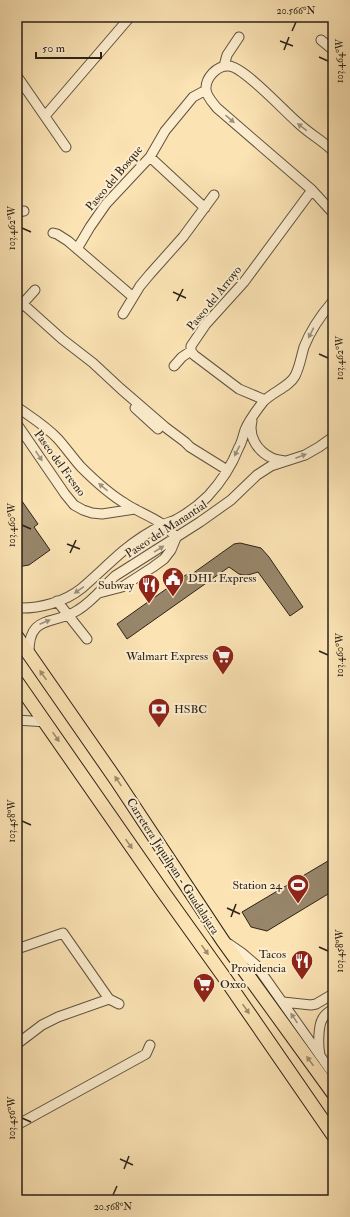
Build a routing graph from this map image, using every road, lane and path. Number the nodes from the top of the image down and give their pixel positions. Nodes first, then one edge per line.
1 (130, 17) edge
2 (239, 37) dead end
3 (321, 40) dead end
4 (333, 50) edge
5 (224, 66) junction
6 (17, 76) edge
7 (206, 90) junction
8 (44, 116) junction
9 (66, 147) dead end
10 (333, 151) edge
11 (150, 157) junction
12 (312, 190) junction
13 (214, 195) dead end
14 (205, 208) junction
15 (333, 213) edge
16 (53, 233) dead end
17 (77, 249) junction
18 (35, 290) dead end
19 (133, 297) junction
20 (333, 301) edge
21 (20, 307) edge
22 (123, 314) dead end
23 (191, 351) junction
24 (174, 366) dead end
25 (264, 400) junction
26 (17, 407) edge
27 (255, 412) junction
28 (17, 424) edge
29 (333, 437) edge
30 (286, 461) junction
31 (227, 470) junction
32 (135, 509) junction
33 (164, 524) junction
34 (176, 538) junction
35 (56, 601) junction
36 (17, 608) edge
37 (68, 616) junction
38 (17, 637) edge
39 (86, 639) dead end
40 (29, 654) junction
41 (17, 682) edge
42 (17, 720) edge
43 (46, 722) junction
44 (223, 941) junction
45 (17, 949) edge
46 (333, 994) edge
47 (109, 999) junction
48 (283, 1002) junction
49 (119, 1004) dead end
50 (333, 1009) edge
51 (17, 1044) edge
52 (150, 1045) dead end
53 (320, 1056) junction
54 (333, 1074) edge
55 (333, 1093) edge
56 (17, 1125) edge
57 (333, 1135) edge

1 - 8 street
2 - 5 street
3 - 4 street
5 - 7 street
10 -> 5 street
6 - 8 street
7 - 11 street, Paseo del Bosque
7 -> 12 street
8 - 9 street
11 - 14 street
11 - 17 street, Paseo del Bosque
12 - 15 street
12 - 23 street, Paseo del Arroyo
13 - 14 street
14 - 19 street
16 - 17 street
17 - 19 street
18 - 21 street
19 - 22 street
20 -> 25 street, Paseo del Manantial
21 - 31 street
23 - 24 street
23 - 25 street
25 - 27 street, Paseo del Manantial
32 -> 26 street, Paseo del Fresno
27 - 30 street
27 -> 31 street, Paseo del Manantial
28 -> 32 street, Paseo del Fresno
30 -> 29 street, Paseo del Manantial
30 - 34 street, Paseo del Manantial
31 - 33 street, Paseo del Manantial
32 - 33 street, Paseo del Fresno
33 - 34 street, Paseo del Fresno
33 -> 35 street, Paseo del Manantial
37 -> 34 street, Paseo del Manantial
35 - 36 street, Paseo del Manantial
35 - 37 street
37 - 39 street
40 -> 37 street, Paseo del Manantial
38 - 40 highway, Carretera Jiquilpan - Guadalajara
44 -> 40 highway, Carretera Jiquilpan - Guadalajara
41 - 43 highway, Carretera Jiquilpan - Guadalajara
42 - 43 street
43 -> 57 highway, Carretera Jiquilpan - Guadalajara
44 - 48 street
55 -> 44 highway, Carretera Jiquilpan - Guadalajara
45 - 47 street
46 - 48 street
47 - 49 street
47 - 51 street
53 -> 48 street
50 - 53 street
52 - 56 street
53 - 54 street

